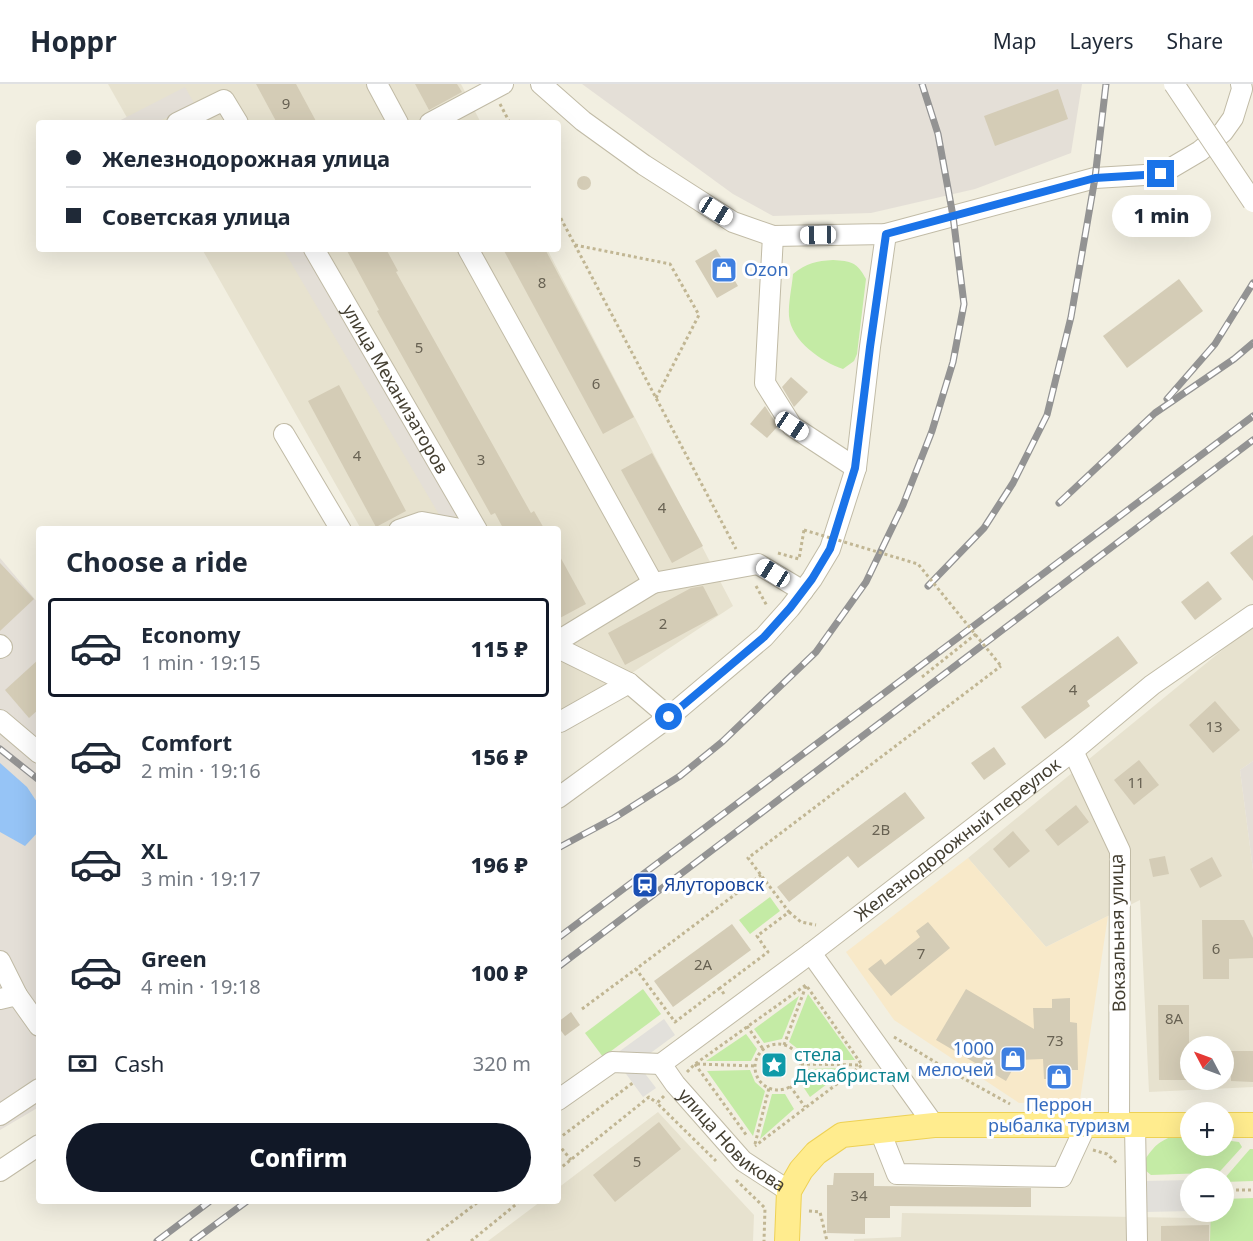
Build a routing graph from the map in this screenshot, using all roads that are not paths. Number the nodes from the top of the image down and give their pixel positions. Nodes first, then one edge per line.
1 (377, 84) edge
2 (503, 84) edge
3 (541, 84) edge
4 (1174, 84) edge
5 (1241, 84) edge
6 (183, 120) edge
7 (236, 120) edge
8 (396, 120) edge
9 (436, 120) edge
10 (1253, 202) edge
11 (886, 234) junction
12 (773, 236) junction
13 (316, 252) edge
14 (470, 252) edge
15 (284, 434) dead end
16 (855, 468) junction
17 (339, 526) edge
18 (410, 526) edge
19 (444, 526) edge
20 (475, 526) edge
21 (653, 583) junction
22 (803, 591) junction
23 (1253, 615) edge
24 (561, 639) edge
25 (561, 649) edge
26 (629, 683) junction
27 (669, 717) junction
28 (0, 720) edge
29 (561, 721) edge
30 (36, 750) edge
31 (1073, 751) junction
32 (561, 796) edge
33 (812, 953) junction
34 (0, 962) edge
35 (9, 997) edge
36 (36, 1023) edge
37 (661, 1064) junction
38 (36, 1091) edge
39 (561, 1098) edge
40 (0, 1115) edge
41 (934, 1125) junction
42 (1086, 1125) junction
43 (1127, 1125) junction
44 (1180, 1125) edge
45 (1234, 1125) edge
46 (1253, 1125) edge
47 (880, 1131) junction
48 (36, 1146) edge
49 (0, 1171) edge
50 (789, 1191) junction
51 (787, 1241) edge
52 (1137, 1241) edge

1 - 8 street
2 - 9 street
3 - 12 street
4 - 10 street, bridge
5 - 11 street
6 - 7 street
11 - 12 street
11 - 16 street
12 - 16 street
13 - 20 street, улица Механизаторов
14 - 21 street
15 - 17 street
16 - 22 street
18 - 19 street
21 - 22 street
21 - 24 street
22 - 27 street
23 - 31 street, Железнодорожный переулок
25 - 26 street
26 - 27 street
26 - 29 street
27 - 32 street
28 - 30 street
31 - 33 street, Железнодорожный переулок
31 - 43 street, Вокзальная улица
33 - 37 street, Железнодорожный переулок
33 - 41 street
34 - 35 street
35 - 36 street
37 - 39 street
37 - 50 street, улица Новикова
38 - 40 street
41 - 42 main road, улица Новикова
41 - 47 main road, улица Новикова
42 - 43 main road, улица Новикова
42 - 47 street
43 - 44 main road, улица Новикова
43 - 52 street, Вокзальная улица
45 - 46 main road
47 - 50 main road, улица Новикова
48 - 49 street
50 - 51 main road

